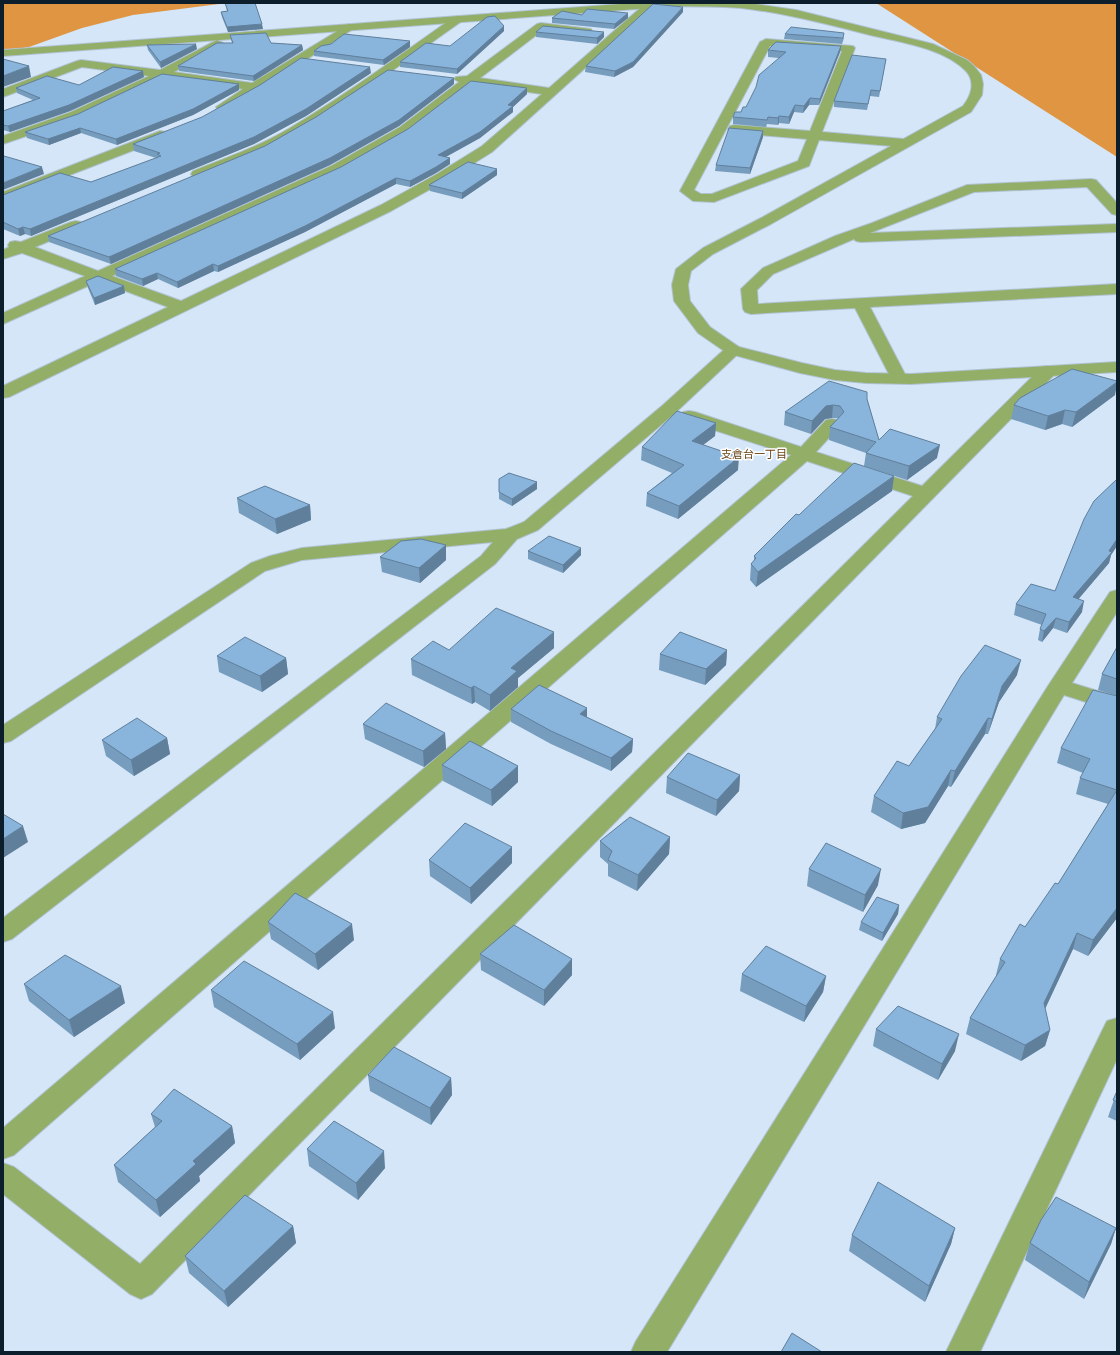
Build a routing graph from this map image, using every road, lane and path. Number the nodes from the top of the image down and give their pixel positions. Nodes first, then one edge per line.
1 (650, 5) junction
2 (458, 19) junction
3 (349, 27) junction
4 (616, 34) junction
5 (217, 43) edge
6 (3, 53) edge
7 (299, 59) junction
8 (315, 61) edge
9 (370, 68) edge
10 (386, 70) junction
11 (401, 72) edge
12 (164, 73) junction
13 (446, 77) edge
14 (469, 80) junction
15 (256, 87) junction
16 (552, 92) junction
17 (3, 93) edge
18 (210, 113) edge
19 (720, 128) junction
20 (172, 130) edge
21 (814, 136) junction
22 (3, 140) edge
23 (904, 144) junction
24 (188, 178) edge
25 (3, 196) edge
26 (1117, 211) edge
27 (87, 220) edge
28 (1117, 228) edge
29 (840, 239) junction
30 (3, 240) edge
31 (22, 247) junction
32 (3, 255) edge
33 (99, 277) junction
34 (1117, 289) edge
35 (860, 303) junction
36 (182, 307) junction
37 (3, 320) edge
38 (733, 350) junction
39 (1117, 367) edge
40 (1048, 371) junction
41 (899, 378) junction
42 (3, 393) edge
43 (669, 409) junction
44 (832, 424) edge
45 (804, 454) junction
46 (927, 494) junction
47 (510, 535) junction
48 (1117, 596) edge
49 (1059, 686) junction
50 (1117, 705) edge
51 (3, 736) edge
52 (3, 932) edge
53 (1117, 1029) edge
54 (3, 1146) edge
55 (3, 1176) edge
56 (648, 1352) edge
57 (963, 1352) edge

1 - 2 street
1 - 4 street
1 - 23 street
2 - 3 street
2 - 10 street
3 - 6 street
3 - 7 street
4 - 14 street
4 - 16 street
5 - 12 street
7 - 8 street
7 - 15 street
9 - 10 street
10 - 11 street
10 - 24 street
12 - 15 street
12 - 17 street
12 - 22 street
13 - 14 street
14 - 16 street
14 - 33 street
15 - 18 street
16 - 36 street
19 - 21 street
19 - 21 street
19 - 21 street
20 - 25 street
21 - 23 street
23 - 38 street
26 - 29 street
27 - 31 street
28 - 29 street
29 - 35 street
30 - 31 street
31 - 32 street
31 - 33 street
33 - 36 street
33 - 37 street
34 - 35 street
35 - 41 street
36 - 42 street
38 - 41 street
38 - 43 street
39 - 40 street
40 - 41 street
40 - 46 street
43 - 45 street
43 - 47 street
44 - 45 street
45 - 46 street
45 - 54 street
46 - 55 street
47 - 51 street
47 - 52 street
48 - 49 street
49 - 50 street
49 - 56 street
53 - 57 street

